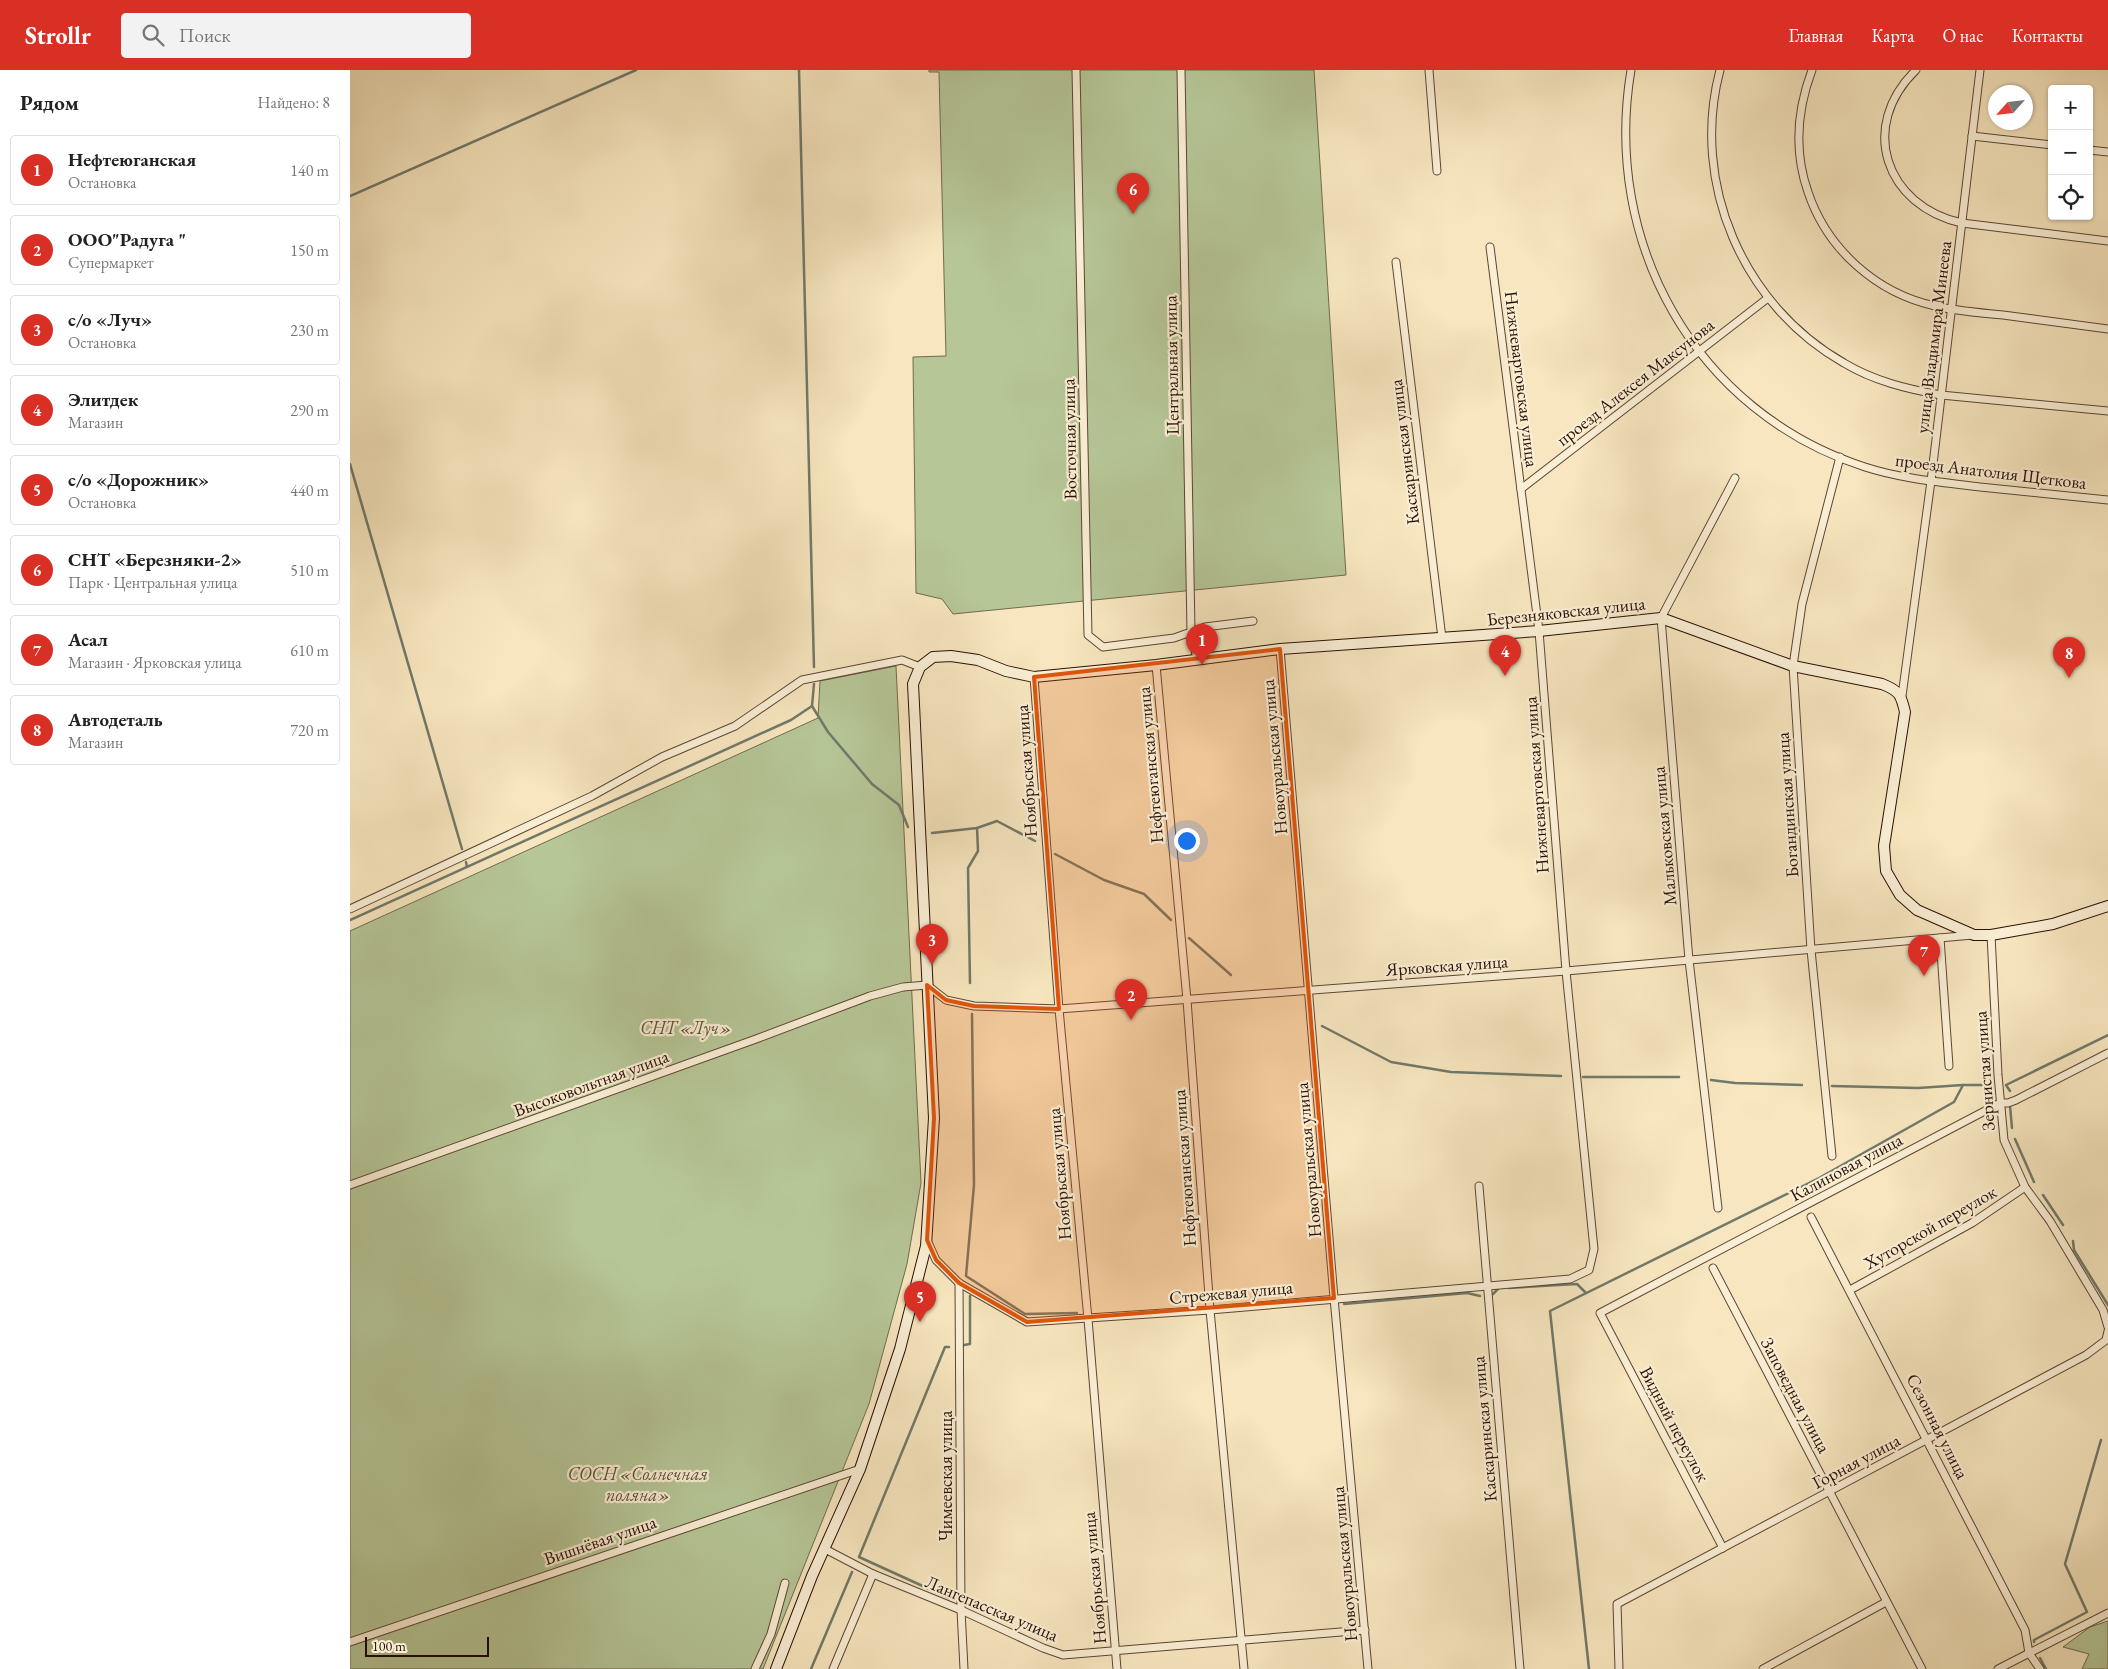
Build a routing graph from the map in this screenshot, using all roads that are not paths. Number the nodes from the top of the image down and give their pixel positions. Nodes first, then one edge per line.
1 (1076, 70) edge
2 (1181, 70) edge
3 (1429, 70) edge
4 (1631, 70) edge
5 (1720, 70) edge
6 (1812, 70) edge
7 (1916, 70) edge
8 (1980, 70) edge
9 (1972, 136) junction
10 (2048, 145) edge
11 (2093, 150) edge
12 (2108, 152) edge
13 (1437, 171) dead end
14 (1962, 223) junction
15 (2108, 241) edge
16 (1490, 246) dead end
17 (1396, 262) dead end
18 (1768, 298) junction
19 (1952, 309) junction
20 (2108, 329) edge
21 (1699, 351) junction
22 (1941, 395) junction
23 (2108, 411) edge
24 (1840, 457) junction
25 (1735, 478) dead end
26 (1931, 481) junction
27 (1521, 489) junction
28 (2108, 500) edge
29 (1661, 618) junction
30 (1253, 621) dead end
31 (1191, 632) junction
32 (1539, 632) junction
33 (1442, 638) junction
34 (1280, 649) junction
35 (1197, 659) junction
36 (1156, 665) junction
37 (920, 666) junction
38 (1793, 666) junction
39 (1034, 677) junction
40 (1902, 696) junction
41 (2108, 906) edge
42 (350, 909) edge
43 (1974, 935) junction
44 (1991, 935) junction
45 (1940, 938) junction
46 (1811, 950) junction
47 (1689, 960) junction
48 (1566, 971) junction
49 (927, 985) junction
50 (1308, 991) junction
51 (1187, 1000) junction
52 (1059, 1009) junction
53 (2108, 1053) edge
54 (1950, 1066) dead end
55 (2000, 1103) junction
56 (1832, 1156) dead end
57 (350, 1185) edge
58 (1479, 1186) dead end
59 (2025, 1188) junction
60 (1718, 1208) dead end
61 (1811, 1217) dead end
62 (927, 1240) junction
63 (1713, 1268) dead end
64 (1570, 1279) joint
65 (959, 1283) junction
66 (1487, 1286) junction
67 (1850, 1290) junction
68 (1334, 1298) junction
69 (1210, 1310) junction
70 (1600, 1313) joint
71 (1088, 1319) junction
72 (2108, 1326) edge
73 (2108, 1331) edge
74 (1928, 1439) junction
75 (860, 1469) junction
76 (1829, 1492) junction
77 (1723, 1548) junction
78 (825, 1549) junction
79 (873, 1574) junction
80 (785, 1583) dead end
81 (1886, 1602) junction
82 (961, 1610) junction
83 (2108, 1612) edge
84 (1365, 1630) junction
85 (1242, 1641) junction
86 (350, 1642) edge
87 (1116, 1652) junction
88 (2029, 1652) junction
89 (755, 1669) edge
90 (776, 1669) edge
91 (833, 1669) edge
92 (964, 1669) edge
93 (1117, 1669) edge
94 (1244, 1669) edge
95 (1368, 1669) edge
96 (1520, 1669) edge
97 (1619, 1669) edge
98 (1763, 1669) edge
99 (1922, 1669) edge
100 (1998, 1669) edge
101 (2040, 1669) edge

1 - 31 street, Восточная улица
2 - 31 street, Центральная улица
3 - 13 street
4 - 21 street, проезд Анатолия Щеткова
5 - 18 street
6 - 19 street
7 - 14 street
8 - 9 street, улица Владимира Минеева
9 - 10 street
9 - 14 street, улица Владимира Минеева
11 - 12 street
14 - 15 street
14 - 19 street, улица Владимира Минеева
16 - 27 street, Нижневартовская улица
17 - 33 street, Каскаринская улица
18 - 21 street, проезд Алексея Максунова
18 - 22 street
19 - 20 street
19 - 22 street, улица Владимира Минеева
21 - 24 street, проезд Анатолия Щеткова
21 - 27 street, проезд Алексея Максунова
22 - 23 street
22 - 26 street, улица Владимира Минеева
24 - 26 street, проезд Анатолия Щеткова
24 - 38 street, Богандинская улица
25 - 29 street
26 - 28 street, проезд Анатолия Щеткова
26 - 40 street, улица Владимира Минеева
27 - 32 street, Нижневартовская улица
29 - 32 street, Березняковская улица
29 - 38 street, Березняковская улица
29 - 47 street, Мальковская улица
30 - 31 street, Восточная улица
31 - 35 street, Центральная улица
32 - 33 street, Березняковская улица
32 - 48 street, Нижневартовская улица
33 - 34 street, Березняковская улица
34 - 35 street, Березняковская улица
34 - 50 street, Новоуральская улица
35 - 36 street, Березняковская улица
36 - 39 street, Березняковская улица
36 - 51 street, Нефтеюганская улица
37 - 39 street, Березняковская улица
37 - 42 street
37 - 49 street
38 - 40 street, Березняковская улица
38 - 46 street, Богандинская улица
39 - 52 street, Ноябрьская улица
40 - 43 street
41 - 44 street
43 - 44 street
43 - 45 street, Ярковская улица
44 - 55 street, Зернистая улица
45 - 46 street, Ярковская улица
45 - 54 street
46 - 47 street, Ярковская улица
46 - 56 street, Богандинская улица
47 - 48 street, Ярковская улица
47 - 60 street, Мальковская улица
48 - 50 street, Ярковская улица
48 - 64 street, Нижневартовская улица
49 - 52 street, Ярковская улица
49 - 57 street, Высоковольтная улица
49 - 62 street
50 - 51 street, Ярковская улица
50 - 68 street, Новоуральская улица
51 - 52 street, Ярковская улица
51 - 69 street, Нефтеюганская улица
52 - 71 street, Ноябрьская улица
53 - 55 street, Калиновая улица
55 - 59 street, Зернистая улица
55 - 70 street, Калиновая улица
58 - 66 street, Каскаринская улица
59 - 67 street, Хуторской переулок
59 - 72 street, Зернистая улица
61 - 67 street, Сезонная улица
62 - 65 street, Стрежевая улица
62 - 75 street
63 - 76 street, Заповедная улица
64 - 66 street, Стрежевая улица
65 - 71 street, Стрежевая улица
65 - 82 street, Чимеевская улица
66 - 68 street, Стрежевая улица
66 - 96 street, Каскаринская улица
67 - 74 street, Сезонная улица
68 - 69 street, Стрежевая улица
68 - 84 street, Новоуральская улица
69 - 71 street, Стрежевая улица
69 - 85 street, Нефтеюганская улица
70 - 77 street, Видный переулок
71 - 87 street, Ноябрьская улица
73 - 74 street, Горная улица
74 - 76 street, Горная улица
74 - 88 street, Сезонная улица
75 - 78 street
75 - 86 street, Вишнёвая улица
76 - 77 street, Горная улица
76 - 81 street, Заповедная улица
77 - 97 street, Горная улица
78 - 79 street, Лангепасская улица
78 - 90 street
79 - 82 street, Лангепасская улица
79 - 91 street
80 - 89 street
81 - 98 street
81 - 99 street, Заповедная улица
82 - 87 street, Лангепасская улица
82 - 92 street, Чимеевская улица
83 - 88 street
84 - 85 street, Лангепасская улица
84 - 95 street, Новоуральская улица
85 - 87 street, Лангепасская улица
85 - 94 street, Нефтеюганская улица
87 - 93 street, Ноябрьская улица
88 - 100 street
88 - 101 street

